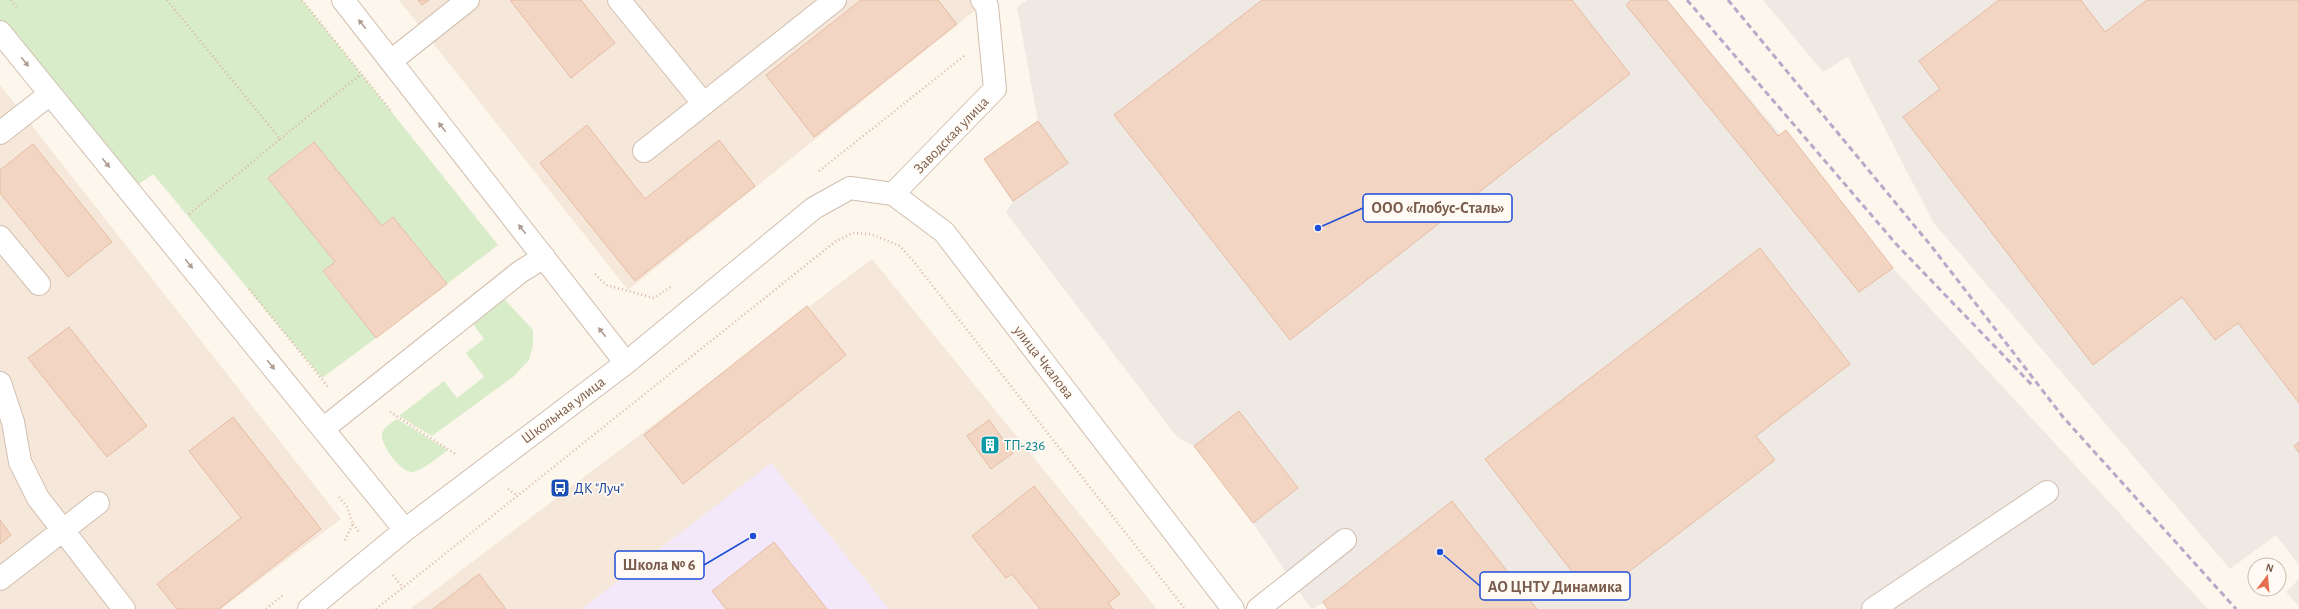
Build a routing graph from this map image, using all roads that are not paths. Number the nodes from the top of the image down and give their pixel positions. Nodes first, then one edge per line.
1 (343, 0) edge
2 (468, 0) edge
3 (619, 0) edge
4 (835, 0) edge
5 (982, 0) edge
6 (0, 32) edge
7 (391, 61) junction
8 (50, 94) junction
9 (704, 104) junction
10 (0, 133) edge
11 (644, 151) dead end
12 (894, 194) junction
13 (814, 208) joint
14 (0, 237) edge
15 (544, 257) junction
16 (39, 284) dead end
17 (626, 363) junction
18 (0, 383) edge
19 (323, 429) junction
20 (2047, 492) dead end
21 (98, 503) dead end
22 (63, 530) junction
23 (405, 530) junction
24 (1345, 540) dead end
25 (0, 579) edge
26 (124, 609) edge
27 (309, 609) edge
28 (1234, 609) edge
29 (1258, 609) edge
30 (1873, 609) edge

7 -> 1 street
2 - 7 street
3 - 9 street
4 - 9 street
5 - 12 street, Заводская улица
6 -> 8 street
15 -> 7 street
8 - 10 street
8 -> 19 street
9 - 11 street
12 - 13 street, улица Чкалова
12 - 28 street, улица Чкалова
13 - 17 street, Школьная улица
14 - 16 street
17 -> 15 street
15 - 19 street
17 - 23 street, Школьная улица
18 - 22 street
19 - 23 street
20 - 30 street
21 - 22 street
22 - 25 street
22 - 26 street
23 - 27 street, Школьная улица
24 - 29 street

